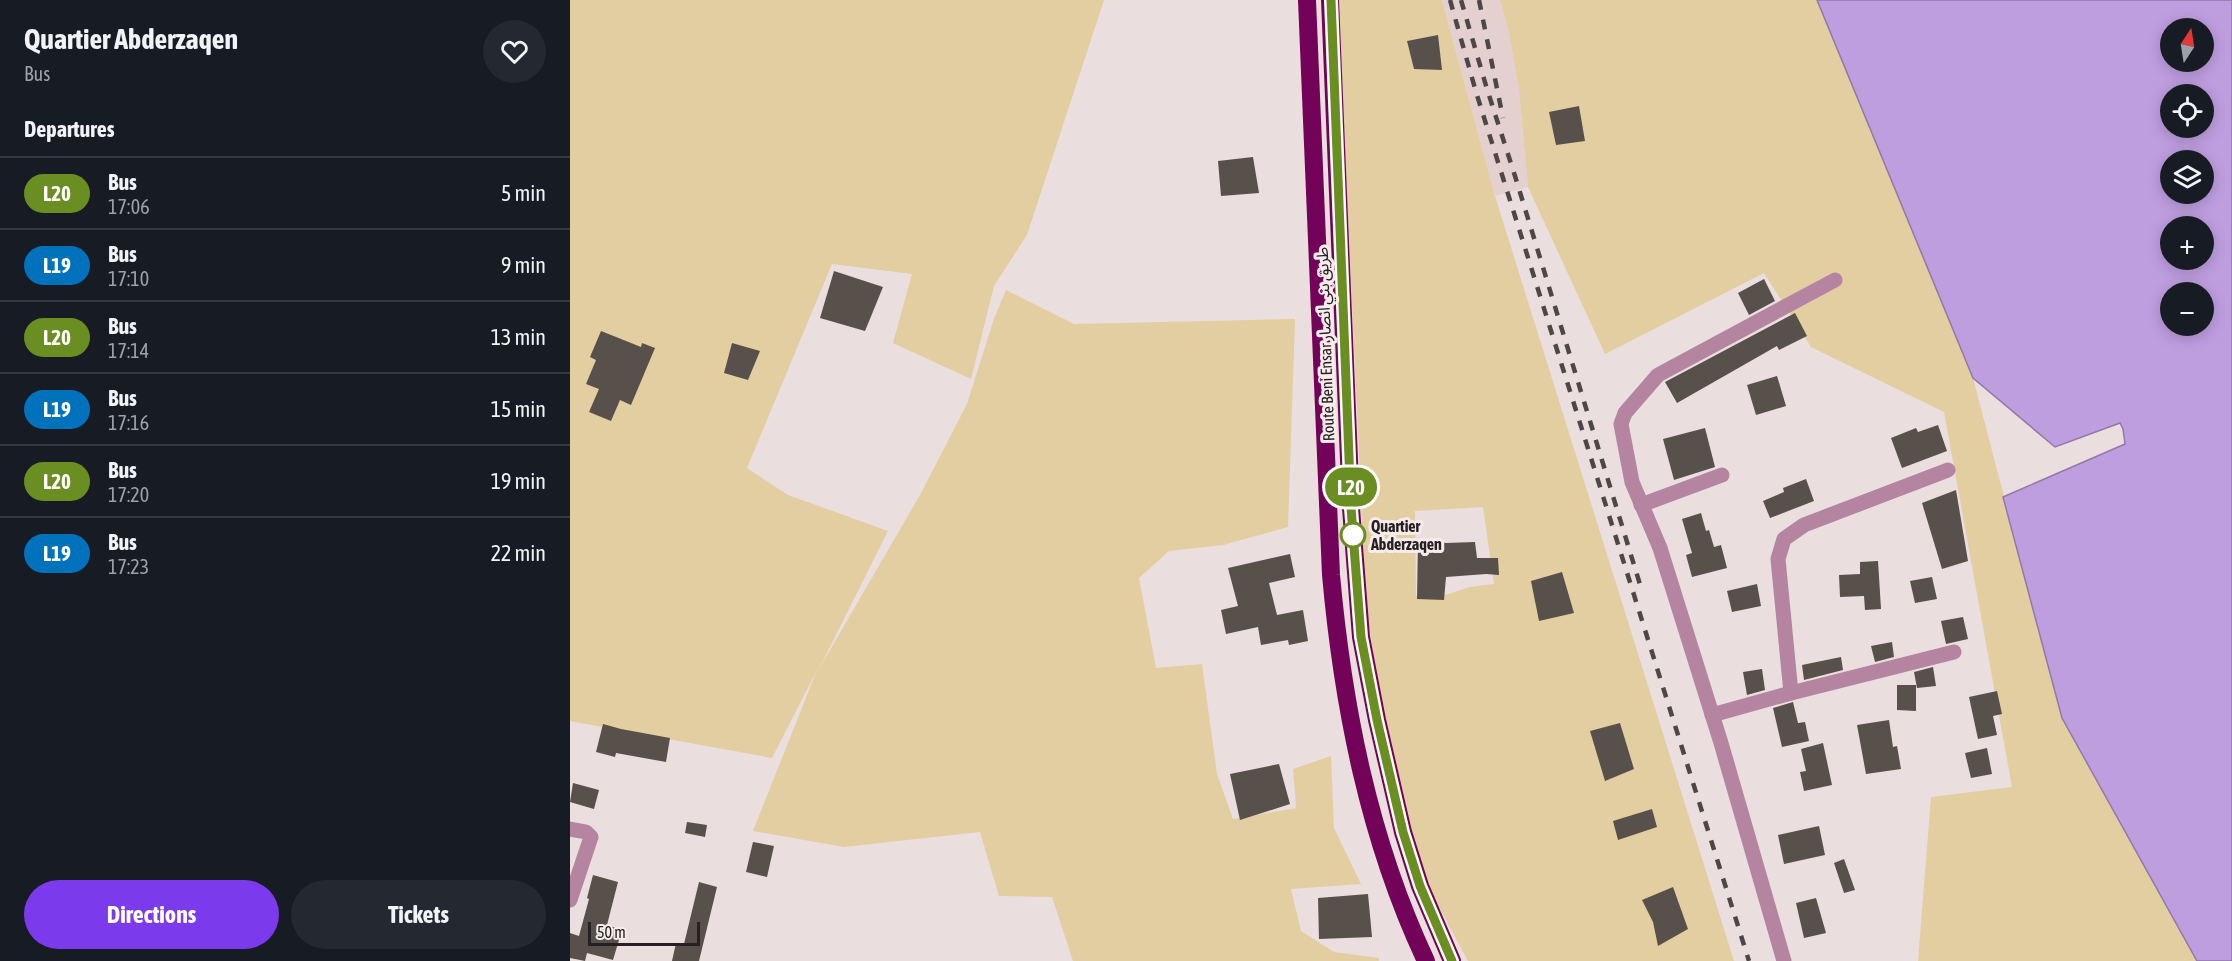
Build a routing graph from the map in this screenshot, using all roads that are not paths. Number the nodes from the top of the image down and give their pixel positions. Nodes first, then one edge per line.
1 (1307, 0) edge
2 (1330, 0) edge
3 (1835, 280) dead end
4 (1948, 470) dead end
5 (1722, 475) dead end
6 (1641, 505) junction
7 (1954, 652) dead end
8 (1791, 693) junction
9 (1712, 715) junction
10 (570, 829) edge
11 (570, 900) edge
12 (1426, 961) edge
13 (1452, 961) edge
14 (1784, 961) edge

1 - 12 highway, Route Beni Ensar طريق بني انصار
2 - 13 highway, Route Beni Ensar طريق بني انصار
3 - 6 street
4 - 8 street
5 - 6 street
6 - 9 street
7 - 8 street
8 - 9 street
9 - 14 street
10 - 11 street

